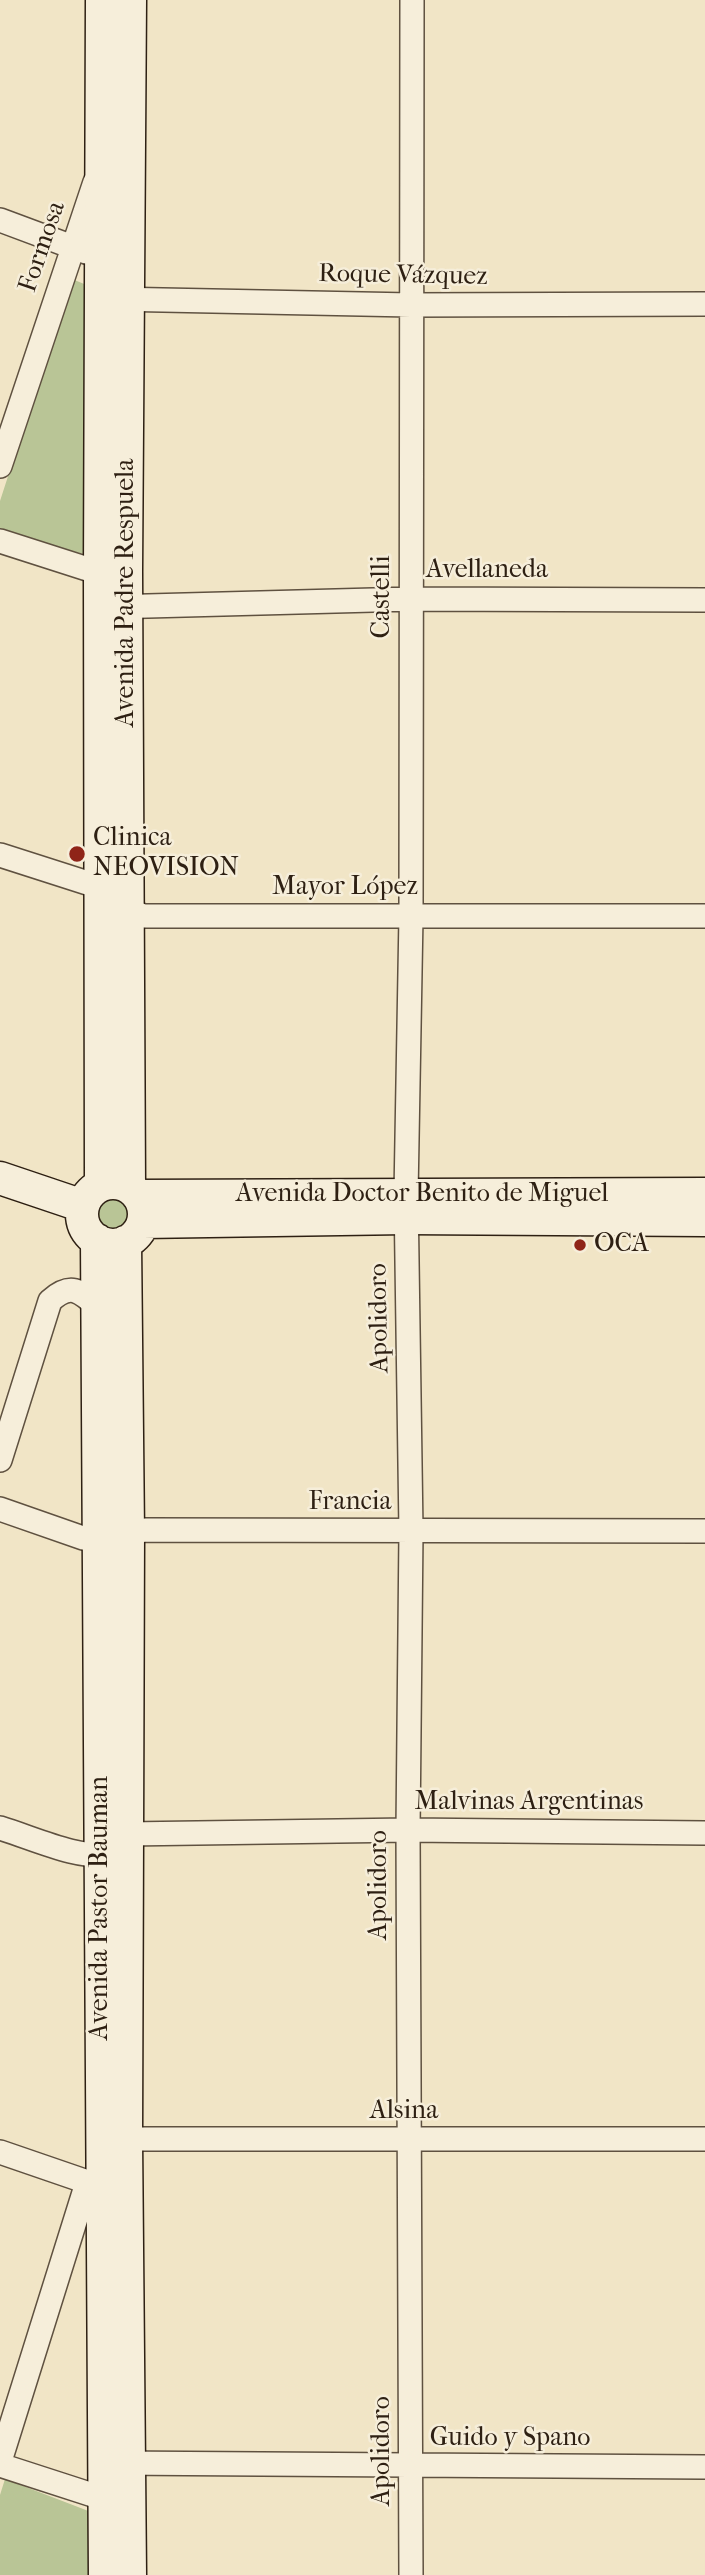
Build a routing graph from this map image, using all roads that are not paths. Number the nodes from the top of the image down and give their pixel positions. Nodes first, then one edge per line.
1 (102, 0) edge
2 (130, 0) edge
3 (412, 0) edge
4 (0, 220) edge
5 (100, 254) junction
6 (114, 299) junction
7 (705, 304) edge
8 (411, 305) junction
9 (0, 466) edge
10 (0, 541) edge
11 (113, 572) junction
12 (411, 599) junction
13 (705, 600) edge
14 (113, 606) junction
15 (0, 855) edge
16 (100, 887) junction
17 (127, 910) junction
18 (411, 916) junction
19 (705, 916) edge
20 (0, 1178) edge
21 (705, 1194) edge
22 (406, 1206) junction
23 (116, 1211) junction
24 (705, 1220) edge
25 (98, 1307) junction
26 (0, 1460) edge
27 (0, 1509) edge
28 (411, 1531) junction
29 (705, 1531) edge
30 (114, 1536) junction
31 (0, 1828) edge
32 (408, 1830) junction
33 (705, 1833) edge
34 (114, 1844) junction
35 (115, 2139) junction
36 (705, 2139) edge
37 (411, 2141) junction
38 (0, 2152) edge
39 (105, 2185) junction
40 (0, 2463) edge
41 (117, 2463) junction
42 (411, 2467) junction
43 (705, 2468) edge
44 (118, 2499) junction
45 (105, 2575) edge
46 (130, 2575) edge
47 (411, 2575) edge

1 - 5 main road, Avenida Padre Respuela
2 - 5 main road, Avenida Padre Respuela
3 - 8 street, Castelli
4 - 5 street
5 - 6 main road, Avenida Padre Respuela
5 - 9 street, Formosa
6 - 8 street, Roque Vázquez
6 - 11 main road, Avenida Padre Respuela
7 - 8 street, Roque Vázquez
8 - 12 street, Castelli
10 - 11 street
11 - 14 main road, Avenida Padre Respuela
12 - 13 street, Avellaneda
12 - 14 street, Avellaneda
12 - 18 street, Castelli
14 - 16 main road, Avenida Padre Respuela
14 - 17 main road, Avenida Padre Respuela
15 - 16 street
16 - 17 street
16 - 23 main road, Avenida Padre Respuela
17 - 18 street, Mayor López
17 - 23 main road, Avenida Padre Respuela
18 - 19 street, Mayor López
18 - 22 street, Castelli
20 - 23 main road, Avenida Doctor Benito de Miguel
21 - 22 main road, Avenida Doctor Benito de Miguel
22 - 23 main road, Avenida Doctor Benito de Miguel
22 - 24 main road, Avenida Doctor Benito de Miguel
22 - 28 street, Apolidoro
23 - 25 main road, Avenida Pastor Bauman
23 - 30 main road, Avenida Pastor Bauman
25 - 26 street
25 - 30 main road, Avenida Pastor Bauman
27 - 30 street, Francia
28 - 29 street, Francia
28 - 30 street, Francia
28 - 32 street, Apolidoro
30 - 34 main road, Avenida Pastor Bauman
31 - 34 street, Malvinas Argentinas
32 - 33 street, Malvinas Argentinas
32 - 34 street, Malvinas Argentinas
32 - 37 street, Apolidoro
34 - 35 main road, Avenida Pastor Bauman
35 - 37 street, Alsina
35 - 39 main road, Avenida Pastor Bauman
36 - 37 street, Alsina
37 - 42 street, Apolidoro
38 - 39 street
39 - 40 street
39 - 41 main road, Avenida Pastor Bauman
40 - 44 street
41 - 42 street, Guido y Spano
41 - 44 main road, Avenida Pastor Bauman
42 - 43 street, Guido y Spano
42 - 47 street, Apolidoro
44 - 45 main road, Avenida Pastor Bauman
44 - 46 main road, Avenida Pastor Bauman

